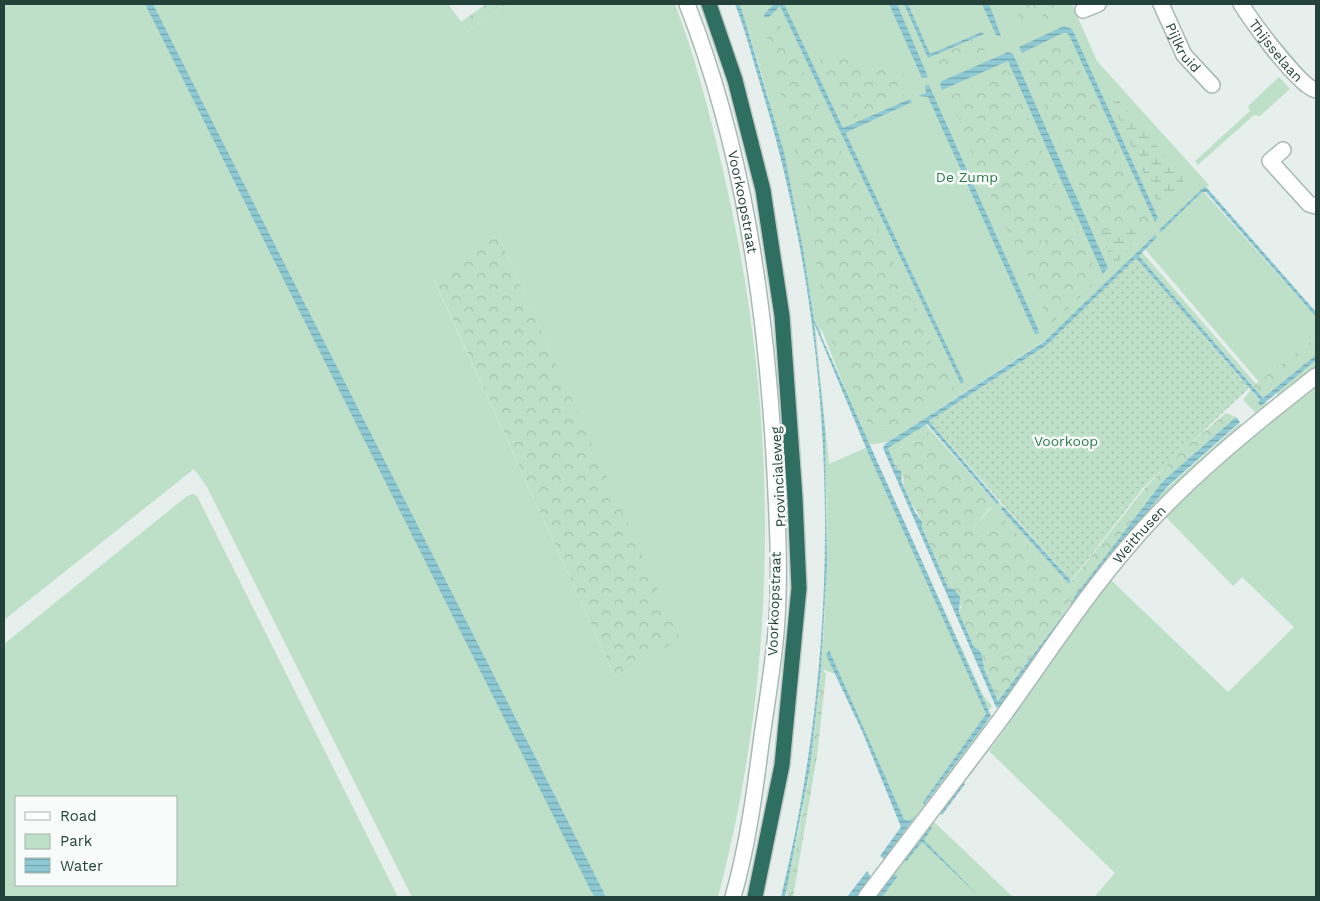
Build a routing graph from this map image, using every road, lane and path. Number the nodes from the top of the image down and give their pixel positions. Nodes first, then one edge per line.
1 (687, 4) edge
2 (710, 4) edge
3 (1098, 4) edge
4 (1161, 4) edge
5 (1241, 4) edge
6 (1083, 10) dead end
7 (1212, 85) dead end
8 (1316, 90) edge
9 (1283, 150) dead end
10 (1316, 206) edge
11 (1316, 376) edge
12 (733, 897) edge
13 (755, 897) edge
14 (866, 897) edge

1 - 12 street, Voorkoopstraat
2 - 13 highway, Provincialeweg
3 - 6 street
4 - 7 street, Pijlkruid
5 - 8 street, Thijsselaan
9 - 10 street
11 - 14 street, Weithusen

